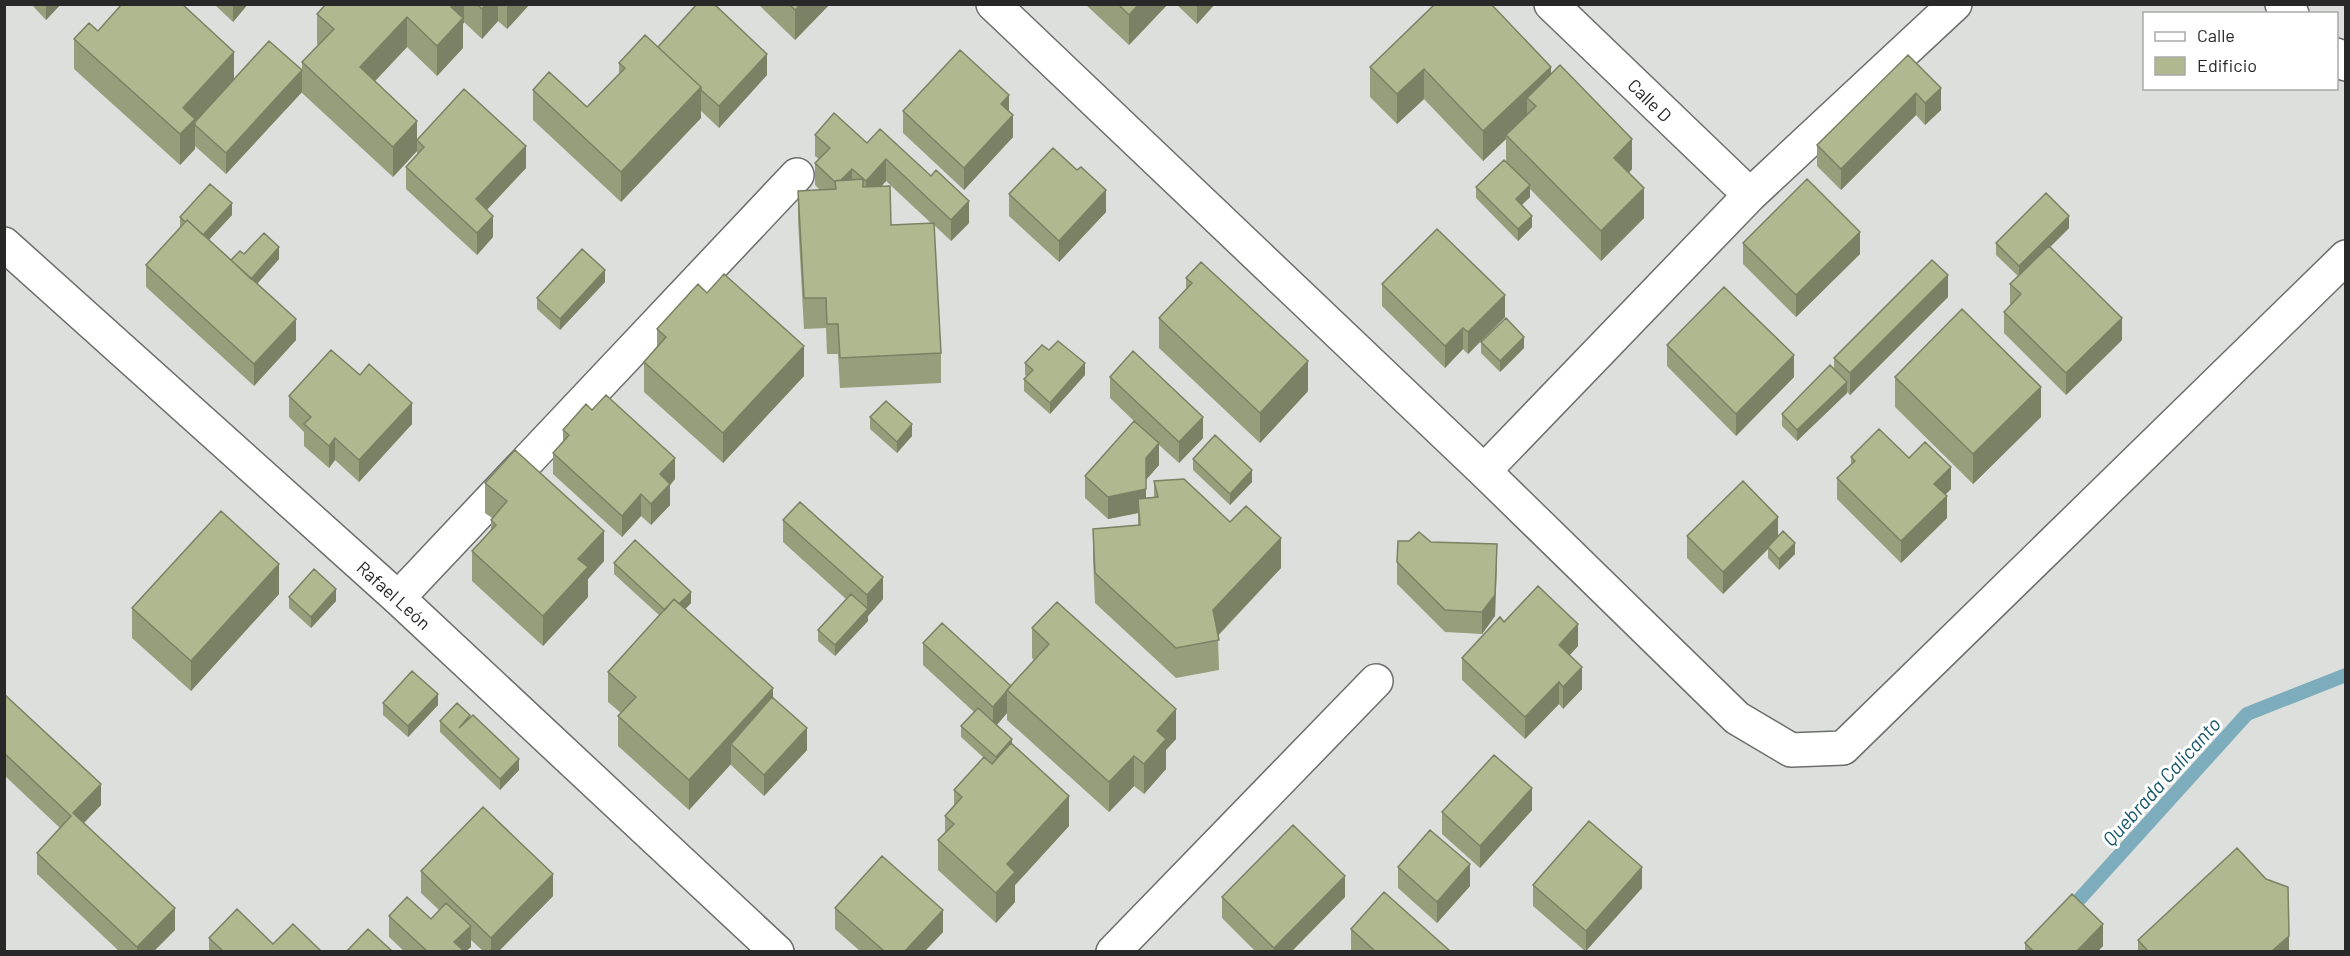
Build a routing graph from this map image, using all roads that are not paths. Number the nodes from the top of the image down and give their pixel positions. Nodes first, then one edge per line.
1 (993, 4) edge
2 (1551, 4) edge
3 (1955, 4) edge
4 (797, 175) dead end
5 (1750, 195) junction
6 (4, 244) edge
7 (2346, 258) edge
8 (1484, 471) junction
9 (398, 598) junction
10 (1376, 681) dead end
11 (777, 951) edge
12 (1113, 951) edge

1 - 8 street
2 - 5 street, Calle D
3 - 5 street
4 - 9 street
5 - 8 street
6 - 9 street, Rafael León
7 - 8 street
9 - 11 street, Rafael León
10 - 12 street

